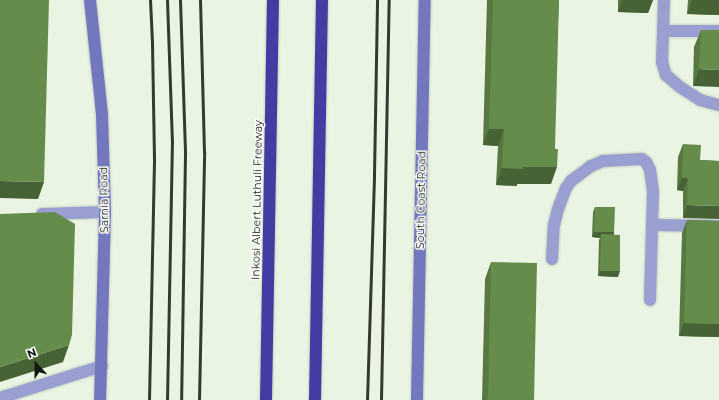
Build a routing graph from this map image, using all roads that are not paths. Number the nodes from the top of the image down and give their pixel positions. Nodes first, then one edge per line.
1 (90, 0) edge
2 (273, 0) edge
3 (322, 0) edge
4 (425, 0) edge
5 (664, 0) edge
6 (664, 31) junction
7 (719, 31) edge
8 (719, 105) edge
9 (105, 212) junction
10 (30, 215) edge
11 (654, 225) junction
12 (719, 226) edge
13 (552, 258) dead end
14 (650, 300) dead end
15 (102, 366) junction
16 (0, 398) edge
17 (100, 400) edge
18 (266, 400) edge
19 (315, 400) edge
20 (417, 400) edge

1 - 9 main road, Sarnia Road
2 - 18 highway, Inkosi Albert Luthuli Freeway
3 - 19 highway
4 - 20 main road, South Coast Road
5 - 6 lane
6 - 7 lane
6 - 8 lane
9 - 10 lane
9 - 15 main road, Sarnia Road
11 - 12 lane
11 - 13 lane
11 - 14 lane
15 - 16 lane
15 - 17 main road, Sarnia Road

